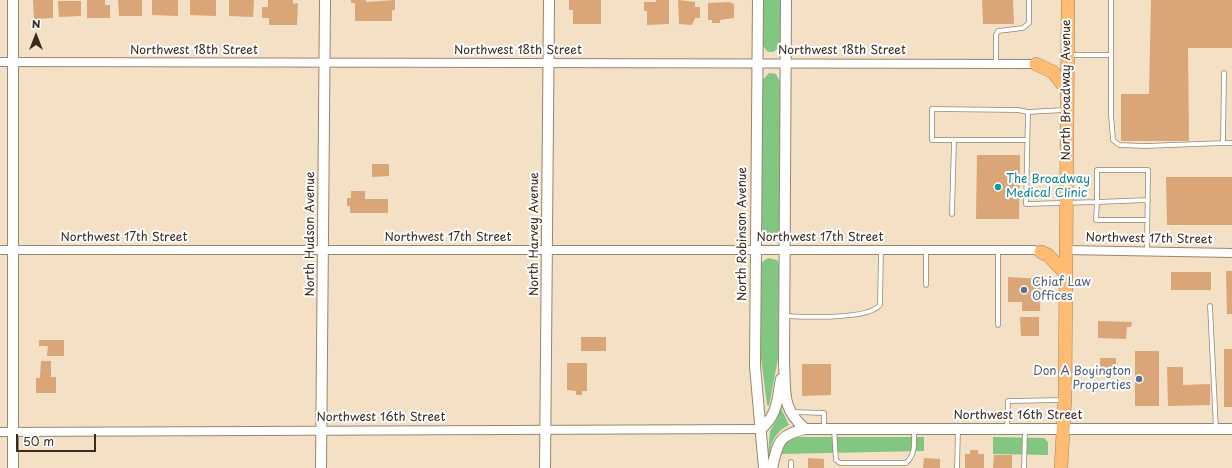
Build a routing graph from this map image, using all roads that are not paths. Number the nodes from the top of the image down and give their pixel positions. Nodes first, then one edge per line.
1 (13, 0) edge
2 (325, 0) edge
3 (549, 0) edge
4 (758, 0) edge
5 (786, 0) edge
6 (1029, 0) edge
7 (1068, 0) edge
8 (1111, 0) edge
9 (1067, 55) junction
10 (1111, 55) junction
11 (0, 62) edge
12 (12, 62) junction
13 (757, 62) junction
14 (786, 62) junction
15 (325, 63) junction
16 (549, 63) junction
17 (996, 64) junction
18 (1036, 64) joint
19 (1224, 73) dead end
20 (1067, 90) junction
21 (1067, 110) junction
22 (1028, 112) junction
23 (954, 140) junction
24 (1027, 140) junction
25 (1223, 143) junction
26 (1232, 143) edge
27 (1148, 200) junction
28 (1097, 202) junction
29 (1067, 203) junction
30 (952, 214) dead end
31 (1147, 220) junction
32 (0, 250) edge
33 (13, 250) junction
34 (324, 250) junction
35 (548, 250) junction
36 (756, 250) junction
37 (785, 250) junction
38 (881, 250) junction
39 (926, 250) junction
40 (998, 250) junction
41 (1066, 250) junction
42 (1147, 251) junction
43 (1040, 252) joint
44 (1232, 253) edge
45 (1066, 274) junction
46 (926, 284) dead end
47 (1210, 306) dead end
48 (784, 316) junction
49 (998, 325) dead end
50 (784, 363) junction
51 (1065, 400) junction
52 (790, 412) junction
53 (761, 429) junction
54 (804, 429) junction
55 (824, 429) junction
56 (834, 429) junction
57 (914, 429) junction
58 (1216, 429) junction
59 (1232, 429) edge
60 (546, 430) junction
61 (958, 430) junction
62 (1007, 430) junction
63 (1025, 430) junction
64 (1064, 430) junction
65 (322, 431) junction
66 (0, 432) edge
67 (13, 432) junction
68 (791, 462) dead end
69 (13, 468) edge
70 (321, 468) edge
71 (545, 468) edge
72 (764, 468) edge
73 (772, 468) edge
74 (791, 468) edge
75 (957, 468) edge
76 (1024, 468) edge
77 (1061, 468) edge

1 - 12 street
2 - 15 street, North Hudson Avenue
3 - 16 street, North Harvey Avenue
4 - 13 street, North Robinson Avenue
5 - 14 street
6 - 17 lane
7 - 9 main road, North Broadway Avenue
8 - 10 lane
9 - 10 lane
9 - 20 main road, North Broadway Avenue
10 - 25 lane
11 - 12 street, Northwest 18th Street
12 - 15 street, Northwest 18th Street
12 - 33 street
13 - 14 street, Northwest 18th Street
13 - 16 street, Northwest 18th Street
13 - 36 street, North Robinson Avenue
14 - 17 street, Northwest 18th Street
14 - 37 street
15 - 16 street, Northwest 18th Street
15 - 34 street, North Hudson Avenue
16 - 35 street, North Harvey Avenue
17 - 18 street, Northwest 18th Street
18 - 20 main road
19 - 25 lane
20 - 21 main road, North Broadway Avenue
21 - 22 lane
21 - 29 main road, North Broadway Avenue
22 - 23 lane
22 - 24 lane
23 - 24 lane
23 - 30 lane
24 - 29 lane
25 - 26 lane
27 - 28 lane
27 - 28 lane
27 - 31 lane
28 - 29 lane
28 - 31 lane
29 - 41 main road, North Broadway Avenue
31 - 42 lane
32 - 33 street, Northwest 17th Street
33 - 34 street, Northwest 17th Street
33 - 67 street
34 - 35 street, Northwest 17th Street
34 - 65 street, North Hudson Avenue
35 - 36 street, Northwest 17th Street
35 - 60 street, North Harvey Avenue
36 - 37 street, Northwest 17th Street
36 - 53 street, North Robinson Avenue
37 - 38 street, Northwest 17th Street
37 - 48 street
38 - 39 street, Northwest 17th Street
38 - 48 lane
39 - 40 street, Northwest 17th Street
39 - 46 lane
40 - 43 street, Northwest 17th Street
40 - 49 lane
41 - 42 street, Northwest 17th Street
41 - 45 main road, North Broadway Avenue
42 - 44 street, Northwest 17th Street
43 - 45 main road
45 - 51 main road, North Broadway Avenue
47 - 58 lane
48 - 50 street
50 - 52 street
50 - 53 street
51 - 62 lane
51 - 64 main road, North Broadway Avenue
52 - 54 street
52 - 55 lane
53 - 60 street, Northwest 16th Street
53 - 72 street, North Robinson Avenue
54 - 55 street, Northwest 16th Street
54 - 73 street, Northwest 16th Street
55 - 56 street, Northwest 16th Street
56 - 57 street, Northwest 16th Street
56 - 57 lane
57 - 61 street, Northwest 16th Street
58 - 59 street, Northwest 16th Street
58 - 64 street, Northwest 16th Street
60 - 65 street, Northwest 16th Street
60 - 71 street, North Harvey Avenue
61 - 62 street, Northwest 16th Street
61 - 75 lane
62 - 63 street, Northwest 16th Street
63 - 64 street, Northwest 16th Street
63 - 76 lane
64 - 77 main road, North Broadway Avenue
65 - 67 street, Northwest 16th Street
65 - 70 street, North Hudson Avenue
66 - 67 street, Northwest 16th Street
67 - 69 street
68 - 74 lane

